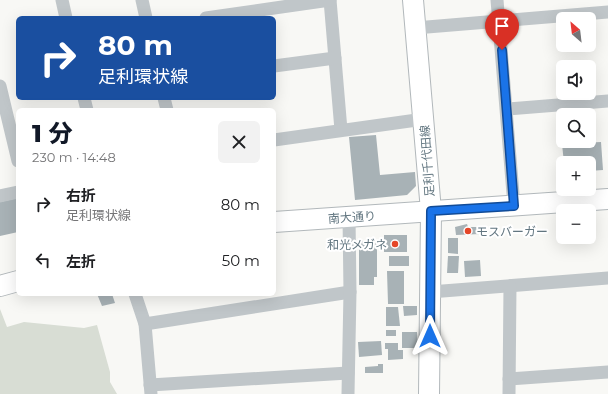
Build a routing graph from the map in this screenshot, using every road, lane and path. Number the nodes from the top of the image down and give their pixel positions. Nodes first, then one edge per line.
1 (62, 0) edge
2 (142, 0) edge
3 (330, 0) edge
4 (413, 0) edge
5 (497, 0) edge
6 (608, 12) edge
7 (66, 16) edge
8 (146, 16) edge
9 (220, 16) edge
10 (499, 21) junction
11 (415, 28) junction
12 (335, 58) junction
13 (276, 66) edge
14 (0, 86) edge
15 (608, 101) edge
16 (506, 109) junction
17 (424, 119) junction
18 (341, 130) junction
19 (276, 140) edge
20 (16, 153) edge
21 (16, 192) edge
22 (0, 196) edge
23 (608, 199) edge
24 (514, 206) junction
25 (431, 211) junction
26 (349, 217) junction
27 (276, 222) edge
28 (608, 278) edge
29 (16, 282) edge
30 (0, 286) edge
31 (510, 286) junction
32 (350, 292) junction
33 (430, 292) junction
34 (136, 296) edge
35 (145, 324) junction
36 (608, 372) edge
37 (348, 373) junction
38 (509, 379) junction
39 (150, 390) edge
40 (348, 394) edge
41 (429, 394) edge
42 (509, 394) edge

1 - 7 street
2 - 8 street
3 - 9 street
3 - 12 street
4 - 11 main road, 足利千代田線
5 - 10 street
6 - 10 street
10 - 11 street
10 - 16 street
11 - 17 main road, 足利千代田線
12 - 13 street
12 - 18 street
14 - 20 street
15 - 16 street
16 - 24 street
17 - 18 street
17 - 25 main road, 足利千代田線
18 - 19 street
21 - 22 street
23 - 24 main road, 南大通り
24 - 25 main road, 南大通り
25 - 26 main road, 南大通り
25 - 33 main road, 足利千代田線
26 - 27 main road, 南大通り
26 - 32 street
28 - 31 street
29 - 30 main road
31 - 33 street
31 - 38 street
32 - 35 street
32 - 37 street
33 - 41 main road, 足利千代田線
34 - 35 street
35 - 39 street
36 - 38 street
37 - 39 street
37 - 40 street
38 - 42 street

